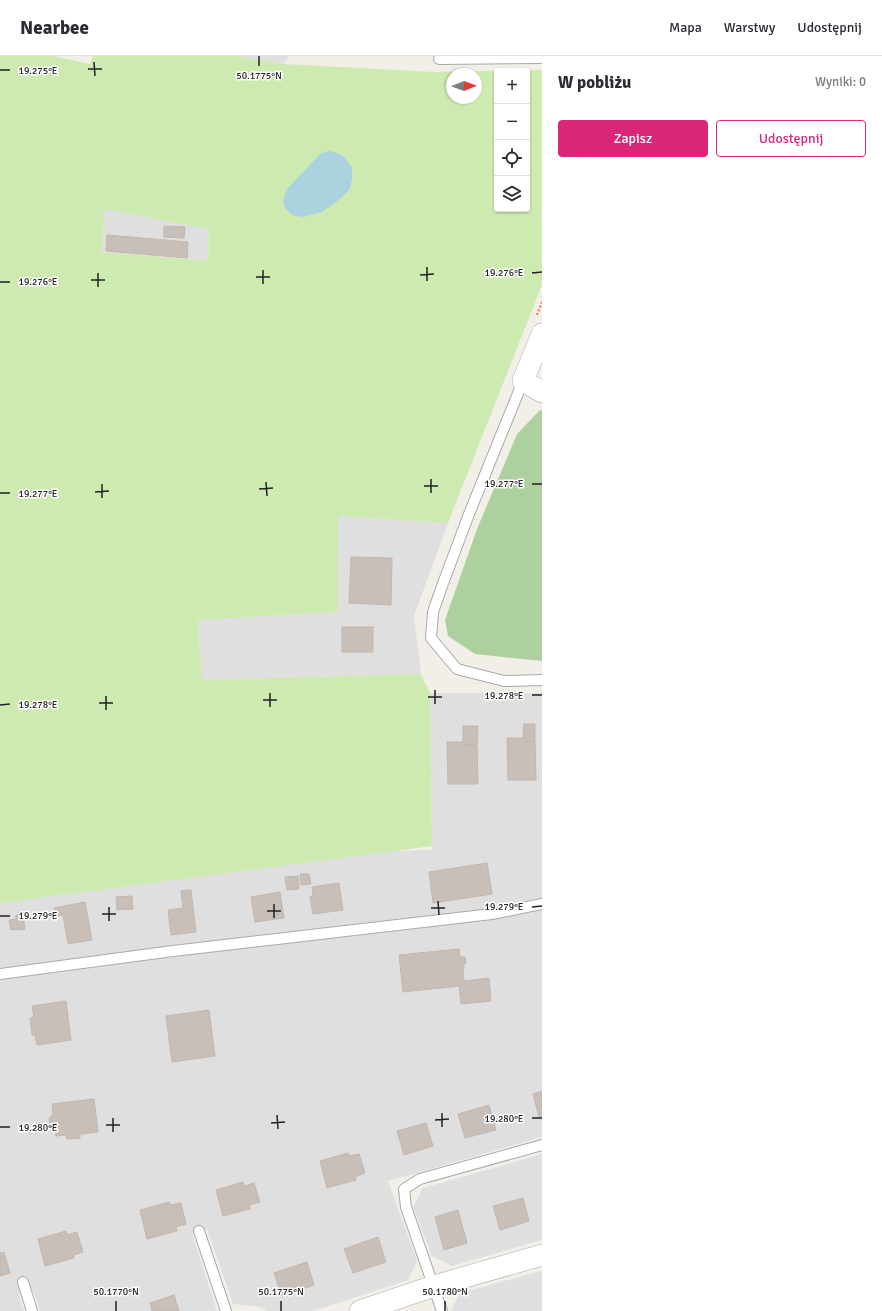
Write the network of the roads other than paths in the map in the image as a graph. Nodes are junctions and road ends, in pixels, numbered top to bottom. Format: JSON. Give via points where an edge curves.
{"nodes":[{"id":1,"x":542,"y":58,"type":"edge"},
{"id":2,"x":439,"y":59,"type":"dead end"},
{"id":3,"x":542,"y":334,"type":"edge"},
{"id":4,"x":523,"y":381,"type":"junction"},
{"id":5,"x":542,"y":392,"type":"edge"},
{"id":6,"x":542,"y":680,"type":"edge"},
{"id":7,"x":542,"y":904,"type":"edge"},
{"id":8,"x":0,"y":974,"type":"edge"},
{"id":9,"x":542,"y":1145,"type":"edge"},
{"id":10,"x":199,"y":1231,"type":"dead end"},
{"id":11,"x":542,"y":1255,"type":"edge"},
{"id":12,"x":23,"y":1282,"type":"dead end"},
{"id":13,"x":434,"y":1286,"type":"junction"},
{"id":14,"x":32,"y":1311,"type":"edge"},
{"id":15,"x":226,"y":1311,"type":"edge"},
{"id":16,"x":360,"y":1311,"type":"edge"},
{"id":17,"x":442,"y":1311,"type":"edge"}],
"edges":[{"from":1,"to":2,"type":"lane"},
{"from":3,"to":4,"type":"street"},
{"from":4,"to":5,"type":"street"},
{"from":4,"to":6,"type":"lane","via":[[442,586],[433,612],[431,638],[457,669],[504,681]]},
{"from":7,"to":8,"type":"lane","via":[[492,914],[188,949]]},
{"from":9,"to":13,"type":"lane","via":[[420,1179],[404,1189],[406,1207]]},
{"from":10,"to":15,"type":"lane"},
{"from":11,"to":13,"type":"street"},
{"from":12,"to":14,"type":"lane"},
{"from":13,"to":16,"type":"street"},
{"from":13,"to":17,"type":"lane"}]}
